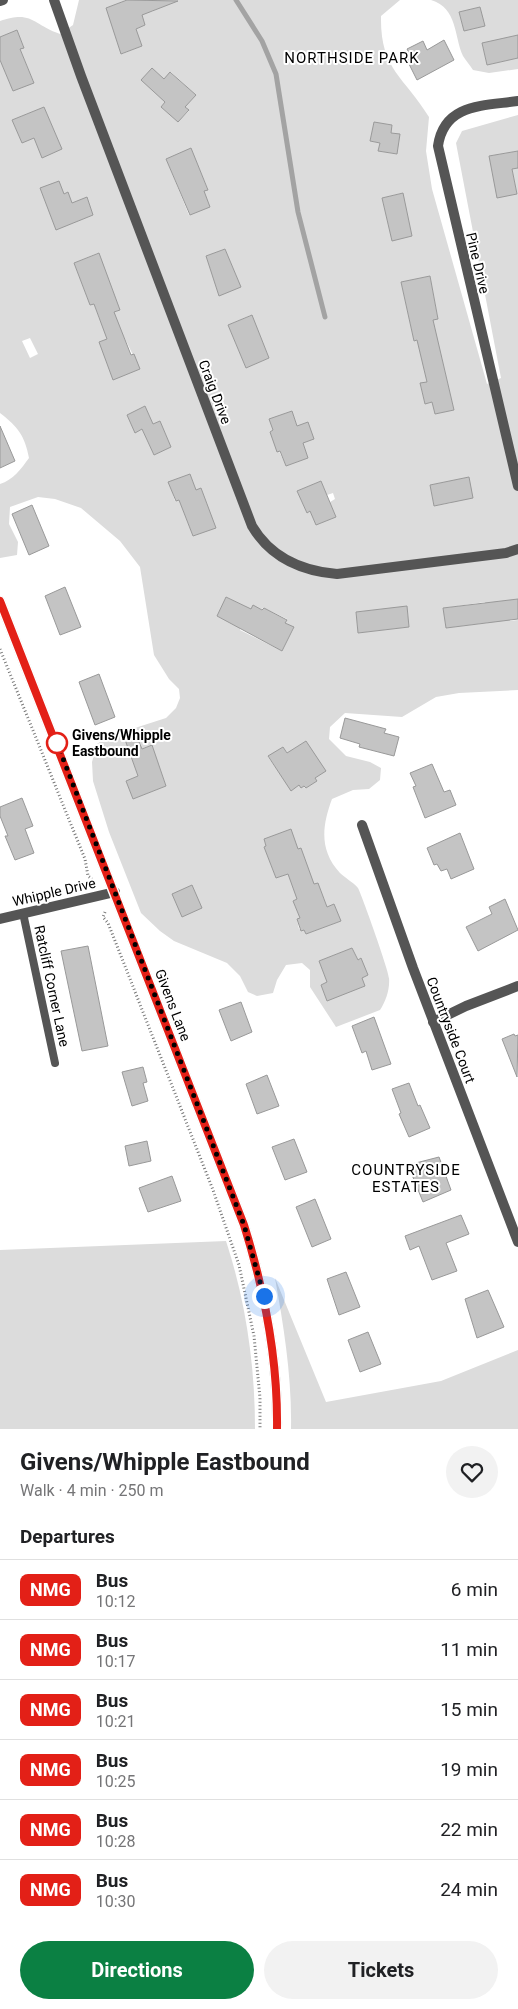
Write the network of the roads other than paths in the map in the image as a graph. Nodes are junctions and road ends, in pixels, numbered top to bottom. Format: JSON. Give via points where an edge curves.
{"nodes":[{"id":1,"x":54,"y":0,"type":"edge"},
{"id":2,"x":518,"y":100,"type":"edge"},
{"id":3,"x":518,"y":486,"type":"edge"},
{"id":4,"x":518,"y":549,"type":"edge"},
{"id":5,"x":0,"y":601,"type":"edge"},
{"id":6,"x":362,"y":825,"type":"dead end"},
{"id":7,"x":115,"y":892,"type":"junction"},
{"id":8,"x":23,"y":914,"type":"junction"},
{"id":9,"x":0,"y":919,"type":"edge"},
{"id":10,"x":518,"y":986,"type":"edge"},
{"id":11,"x":433,"y":1022,"type":"junction"},
{"id":12,"x":55,"y":1063,"type":"dead end"},
{"id":13,"x":518,"y":1242,"type":"edge"},
{"id":14,"x":276,"y":1429,"type":"edge"}],
"edges":[{"from":1,"to":4,"type":"street","name":"Craig Drive","via":[[182,346],[260,540],[296,566],[337,574]]},
{"from":2,"to":3,"type":"street","name":"Pine Drive","via":[[461,111],[450,118],[438,146]]},
{"from":5,"to":7,"type":"street","name":"Givens Lane"},
{"from":6,"to":11,"type":"street","name":"Countryside Court"},
{"from":7,"to":8,"type":"street","name":"Whipple Drive"},
{"from":7,"to":14,"type":"street","name":"Givens Lane","via":[[254,1256],[273,1350]]},
{"from":8,"to":9,"type":"street","name":"Whipple Drive"},
{"from":8,"to":12,"type":"lane","name":"Ratcliff Corner Lane"},
{"from":10,"to":11,"type":"street"},
{"from":11,"to":13,"type":"street","name":"Countryside Court"}]}
